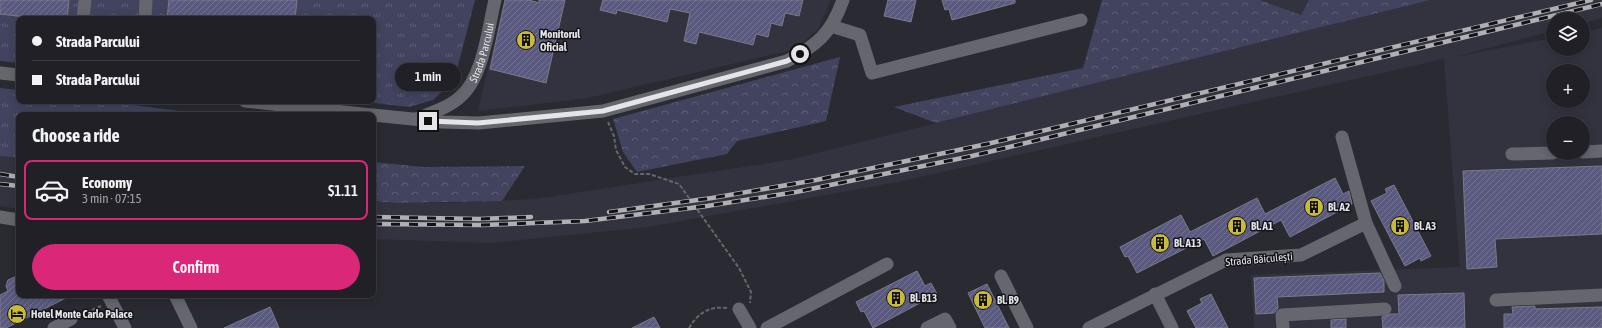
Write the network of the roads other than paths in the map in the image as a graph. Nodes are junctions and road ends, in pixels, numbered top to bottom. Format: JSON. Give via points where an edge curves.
{"nodes":[{"id":1,"x":86,"y":0,"type":"edge"},
{"id":2,"x":146,"y":0,"type":"edge"},
{"id":3,"x":495,"y":0,"type":"edge"},
{"id":4,"x":843,"y":0,"type":"edge"},
{"id":5,"x":83,"y":16,"type":"edge"},
{"id":6,"x":145,"y":16,"type":"edge"},
{"id":7,"x":1081,"y":20,"type":"dead end"},
{"id":8,"x":832,"y":26,"type":"junction"},
{"id":9,"x":0,"y":73,"type":"edge"},
{"id":10,"x":16,"y":75,"type":"edge"},
{"id":11,"x":272,"y":104,"type":"edge"},
{"id":12,"x":345,"y":112,"type":"edge"},
{"id":13,"x":376,"y":115,"type":"edge"},
{"id":14,"x":414,"y":120,"type":"junction"},
{"id":15,"x":1342,"y":137,"type":"dead end"},
{"id":16,"x":1602,"y":151,"type":"edge"},
{"id":17,"x":1590,"y":152,"type":"edge"},
{"id":18,"x":1546,"y":153,"type":"edge"},
{"id":19,"x":1512,"y":154,"type":"dead end"},
{"id":20,"x":0,"y":217,"type":"edge"},
{"id":21,"x":16,"y":220,"type":"edge"},
{"id":22,"x":1366,"y":223,"type":"junction"},
{"id":23,"x":887,"y":264,"type":"dead end"},
{"id":24,"x":1001,"y":276,"type":"dead end"},
{"id":25,"x":1395,"y":286,"type":"dead end"},
{"id":26,"x":1155,"y":294,"type":"junction"},
{"id":27,"x":1602,"y":295,"type":"edge"},
{"id":28,"x":110,"y":298,"type":"edge"},
{"id":29,"x":177,"y":298,"type":"edge"},
{"id":30,"x":1496,"y":300,"type":"dead end"},
{"id":31,"x":739,"y":309,"type":"road end"},
{"id":32,"x":1385,"y":309,"type":"dead end"},
{"id":33,"x":71,"y":319,"type":"road end"},
{"id":34,"x":54,"y":328,"type":"edge"},
{"id":35,"x":125,"y":328,"type":"edge"},
{"id":36,"x":192,"y":328,"type":"edge"},
{"id":37,"x":750,"y":328,"type":"edge"},
{"id":38,"x":767,"y":328,"type":"edge"},
{"id":39,"x":927,"y":328,"type":"edge"},
{"id":40,"x":950,"y":328,"type":"edge"},
{"id":41,"x":1027,"y":328,"type":"edge"},
{"id":42,"x":1089,"y":328,"type":"edge"},
{"id":43,"x":1172,"y":328,"type":"edge"},
{"id":44,"x":1283,"y":328,"type":"edge"}],
"edges":[{"from":1,"to":5,"type":"street"},
{"from":2,"to":6,"type":"street"},
{"from":3,"to":14,"type":"street","name":"Strada Parcului","via":[[478,71],[468,90],[450,104]]},
{"from":4,"to":8,"type":"street"},
{"from":7,"to":8,"type":"street","via":[[872,73],[860,35]]},
{"from":8,"to":14,"type":"street","via":[[813,47],[787,61],[603,111],[478,123]]},
{"from":9,"to":10,"type":"street"},
{"from":11,"to":12,"type":"street"},
{"from":13,"to":14,"type":"street"},
{"from":15,"to":22,"type":"street"},
{"from":16,"to":17,"type":"street"},
{"from":18,"to":19,"type":"street"},
{"from":20,"to":21,"type":"street"},
{"from":22,"to":25,"type":"street"},
{"from":22,"to":26,"type":"street","name":"Strada Băiculești","via":[[1301,255],[1226,260]]},
{"from":23,"to":38,"type":"street"},
{"from":24,"to":41,"type":"street"},
{"from":26,"to":42,"type":"street","name":"Strada Băiculești"},
{"from":26,"to":43,"type":"street"},
{"from":27,"to":30,"type":"street"},
{"from":28,"to":35,"type":"street"},
{"from":29,"to":36,"type":"street"},
{"from":31,"to":37,"type":"street"},
{"from":32,"to":44,"type":"street","via":[[1282,315]]},
{"from":33,"to":34,"type":"street"},
{"from":39,"to":40,"type":"street","via":[[945,319]]}]}
